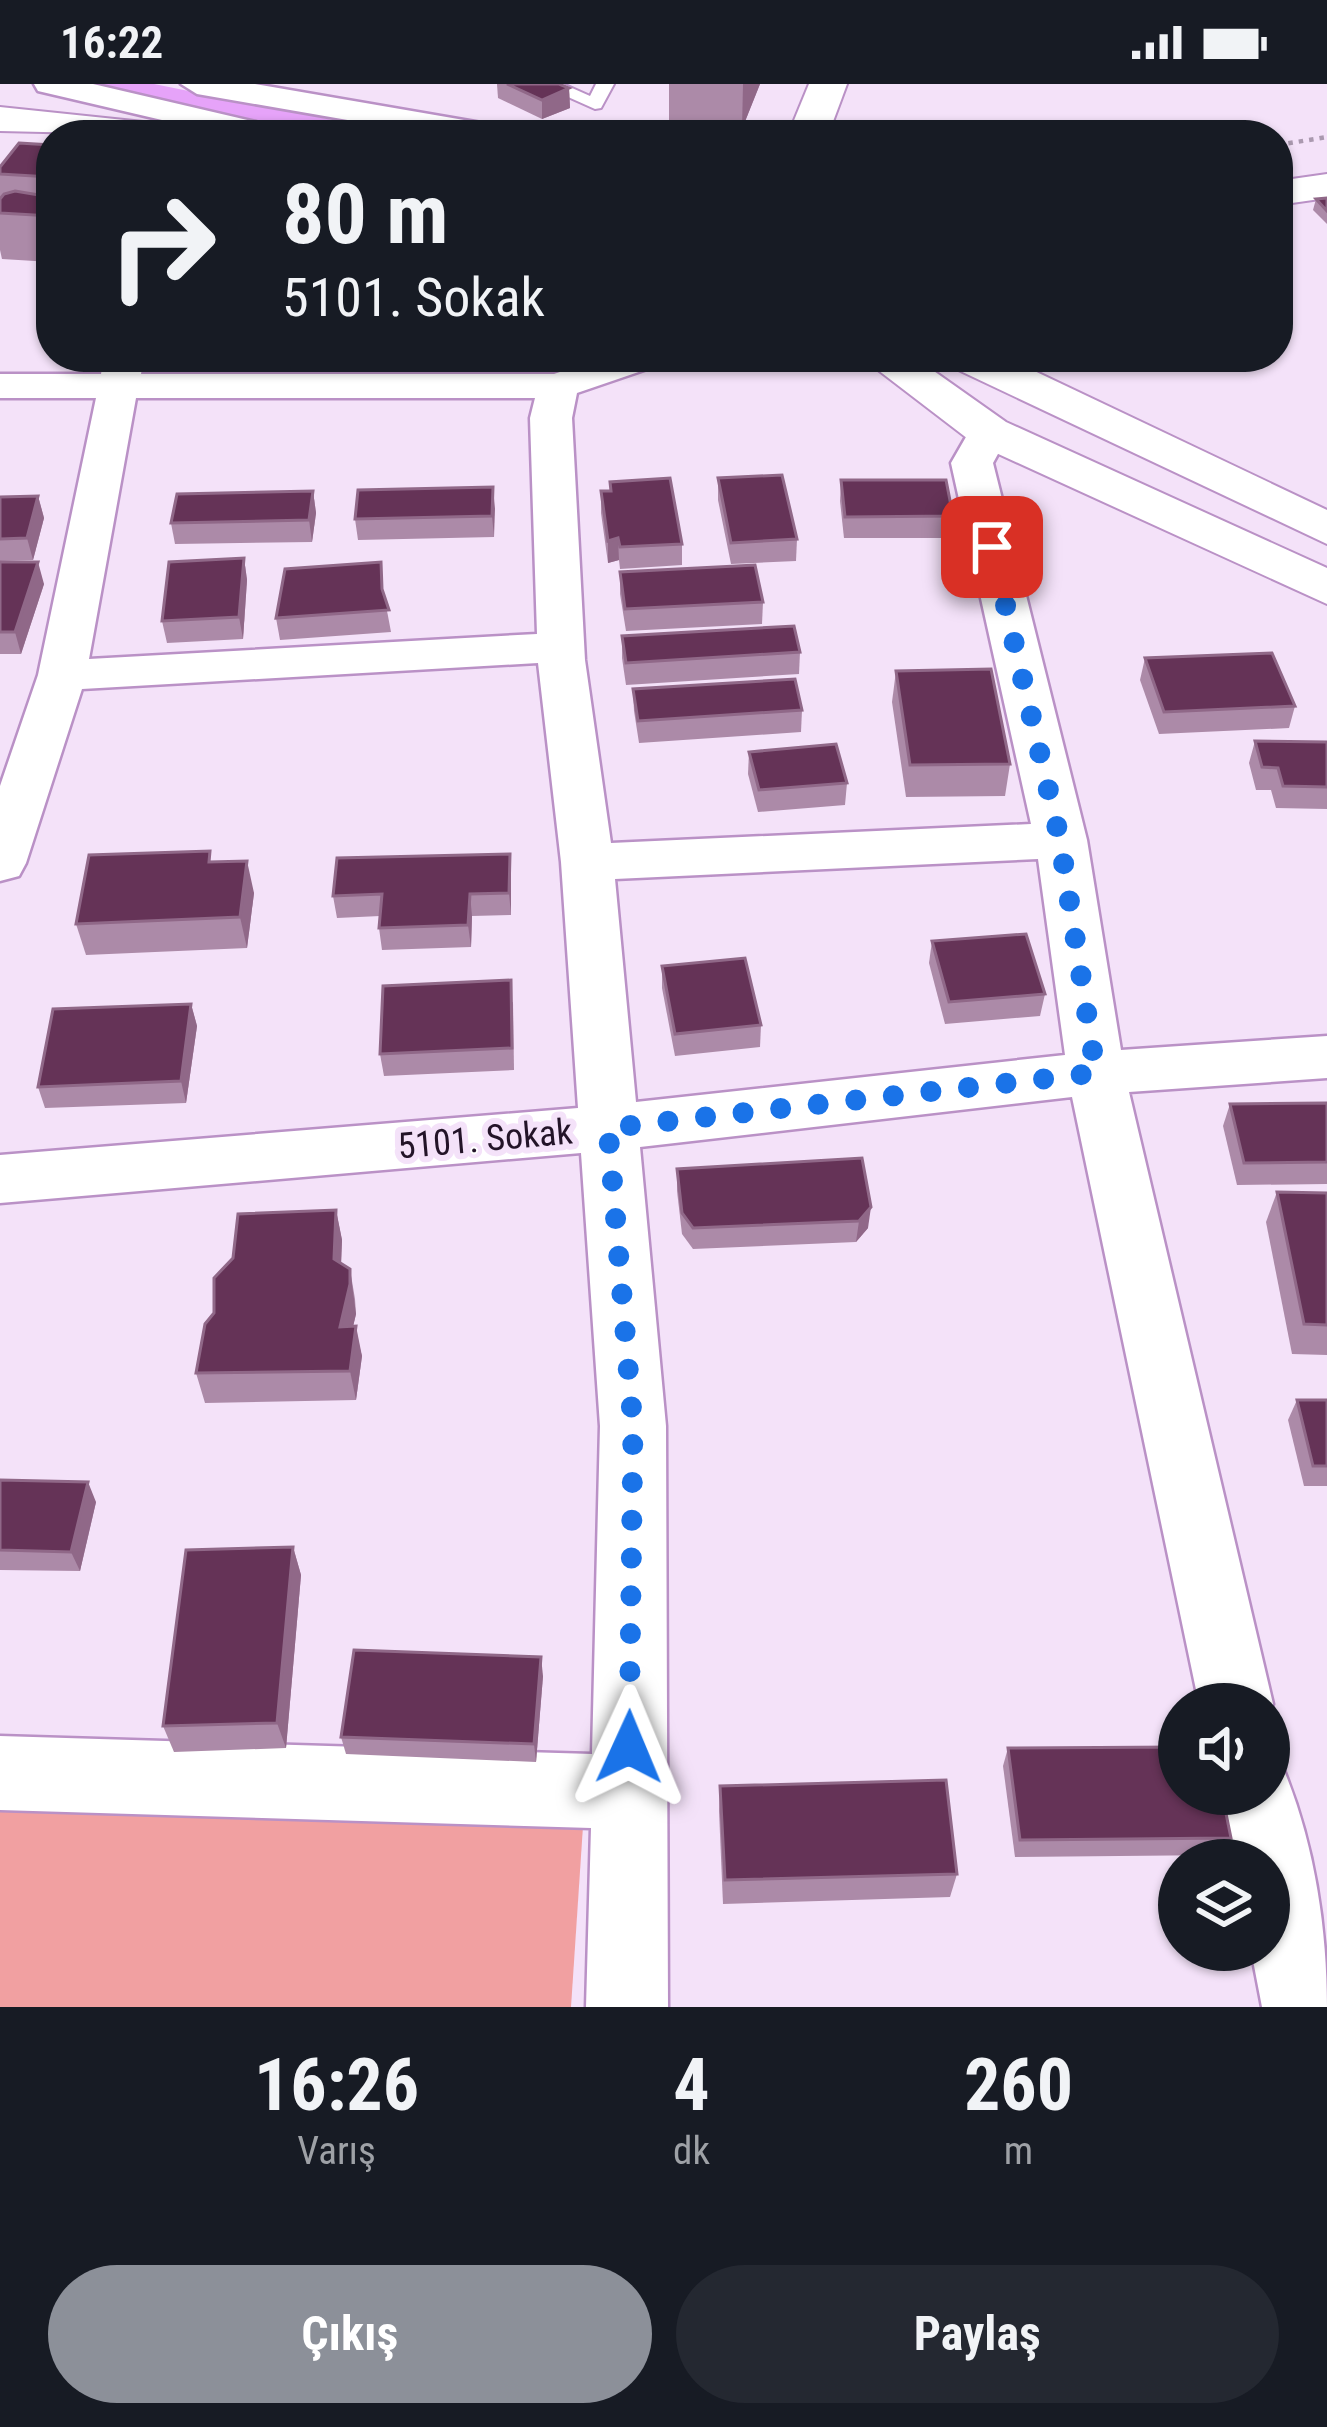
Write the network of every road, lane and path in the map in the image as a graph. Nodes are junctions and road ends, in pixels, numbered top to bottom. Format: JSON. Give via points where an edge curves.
{"nodes":[{"id":1,"x":50,"y":84,"type":"edge"},
{"id":2,"x":197,"y":84,"type":"edge"},
{"id":3,"x":548,"y":84,"type":"edge"},
{"id":4,"x":605,"y":84,"type":"edge"},
{"id":5,"x":827,"y":84,"type":"edge"},
{"id":6,"x":0,"y":119,"type":"edge"},
{"id":7,"x":200,"y":120,"type":"edge"},
{"id":8,"x":406,"y":120,"type":"edge"},
{"id":9,"x":814,"y":120,"type":"edge"},
{"id":10,"x":36,"y":123,"type":"edge"},
{"id":11,"x":1327,"y":137,"type":"edge"},
{"id":12,"x":1293,"y":143,"type":"edge"},
{"id":13,"x":0,"y":151,"type":"edge"},
{"id":14,"x":1327,"y":152,"type":"edge"},
{"id":15,"x":36,"y":155,"type":"edge"},
{"id":16,"x":1293,"y":157,"type":"edge"},
{"id":17,"x":1327,"y":186,"type":"edge"},
{"id":18,"x":1293,"y":191,"type":"edge"},
{"id":19,"x":600,"y":372,"type":"edge"},
{"id":20,"x":905,"y":372,"type":"edge"},
{"id":21,"x":999,"y":372,"type":"edge"},
{"id":22,"x":119,"y":374,"type":"edge"},
{"id":23,"x":0,"y":386,"type":"edge"},
{"id":24,"x":558,"y":386,"type":"junction"},
{"id":25,"x":989,"y":432,"type":"junction"},
{"id":26,"x":1327,"y":529,"type":"edge"},
{"id":27,"x":1327,"y":589,"type":"edge"},
{"id":28,"x":560,"y":647,"type":"junction"},
{"id":29,"x":62,"y":675,"type":"junction"},
{"id":30,"x":1060,"y":840,"type":"junction"},
{"id":31,"x":586,"y":862,"type":"junction"},
{"id":32,"x":0,"y":863,"type":"edge"},
{"id":33,"x":1327,"y":1057,"type":"edge"},
{"id":34,"x":1096,"y":1073,"type":"junction"},
{"id":35,"x":608,"y":1128,"type":"junction"},
{"id":36,"x":0,"y":1179,"type":"edge"},
{"id":37,"x":1231,"y":1683,"type":"edge"},
{"id":38,"x":0,"y":1773,"type":"edge"},
{"id":39,"x":629,"y":1792,"type":"junction"},
{"id":40,"x":1261,"y":1815,"type":"edge"},
{"id":41,"x":627,"y":2007,"type":"edge"},
{"id":42,"x":1303,"y":2007,"type":"edge"}],
"edges":[{"from":1,"to":7,"type":"street"},
{"from":2,"to":8,"type":"street"},
{"from":3,"to":4,"type":"lane","via":[[595,104]]},
{"from":5,"to":9,"type":"main road"},
{"from":6,"to":10,"type":"main road"},
{"from":11,"to":12,"type":"path"},
{"from":13,"to":15,"type":"main road"},
{"from":14,"to":16,"type":"main road"},
{"from":17,"to":18,"type":"main road"},
{"from":19,"to":24,"type":"street"},
{"from":20,"to":25,"type":"main road"},
{"from":21,"to":26,"type":"main road"},
{"from":22,"to":23,"type":"street"},
{"from":22,"to":24,"type":"street"},
{"from":22,"to":29,"type":"street"},
{"from":24,"to":28,"type":"street","via":[[550,418]]},
{"from":25,"to":27,"type":"main road"},
{"from":25,"to":30,"type":"street","via":[[972,463]]},
{"from":28,"to":29,"type":"street"},
{"from":28,"to":31,"type":"street"},
{"from":29,"to":32,"type":"street"},
{"from":30,"to":31,"type":"street"},
{"from":30,"to":34,"type":"street"},
{"from":31,"to":35,"type":"street"},
{"from":33,"to":34,"type":"street","name":"5101. Sokak"},
{"from":34,"to":35,"type":"street","name":"5101. Sokak"},
{"from":34,"to":37,"type":"street"},
{"from":35,"to":36,"type":"street","name":"5101. Sokak"},
{"from":35,"to":39,"type":"street","via":[[633,1426]]},
{"from":38,"to":39,"type":"street"},
{"from":39,"to":41,"type":"street"},
{"from":40,"to":42,"type":"street"}]}
